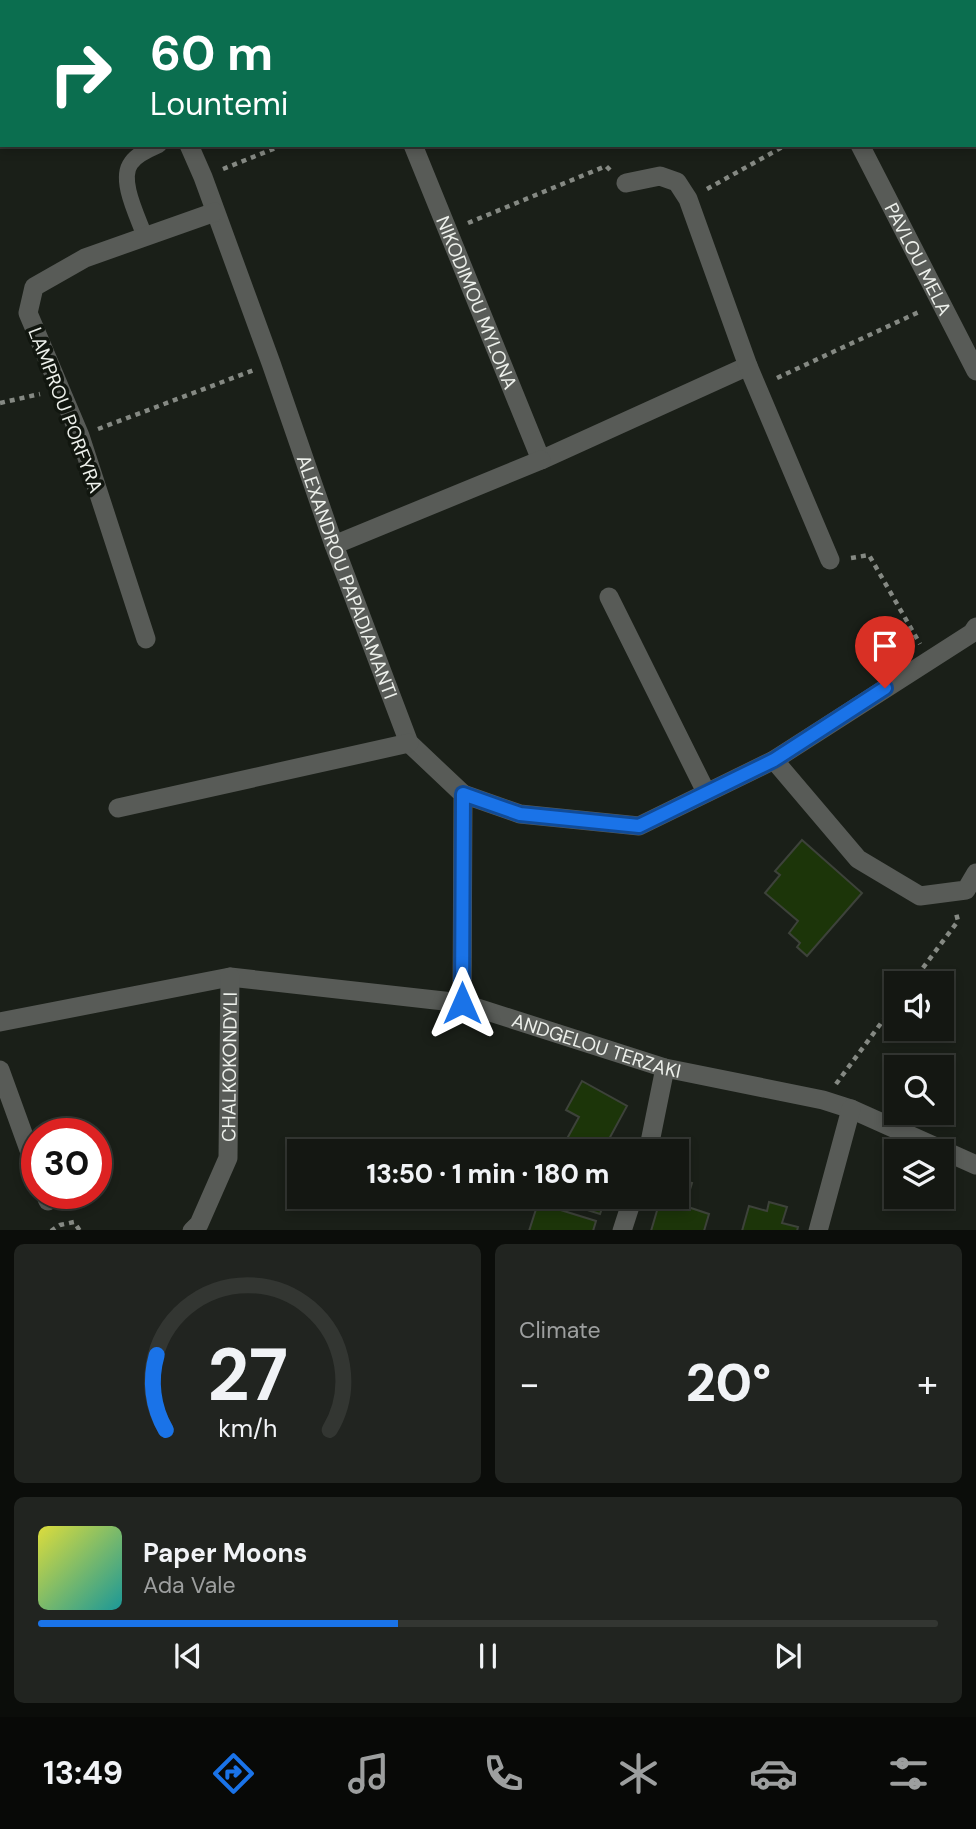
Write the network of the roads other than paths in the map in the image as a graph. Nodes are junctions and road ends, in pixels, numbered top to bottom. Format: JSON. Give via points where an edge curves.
{"nodes":[{"id":1,"x":155,"y":147,"type":"edge"},
{"id":2,"x":190,"y":147,"type":"edge"},
{"id":3,"x":414,"y":147,"type":"edge"},
{"id":4,"x":861,"y":147,"type":"edge"},
{"id":5,"x":626,"y":183,"type":"road end"},
{"id":6,"x":215,"y":212,"type":"junction"},
{"id":7,"x":145,"y":237,"type":"junction"},
{"id":8,"x":748,"y":366,"type":"junction"},
{"id":9,"x":976,"y":371,"type":"edge"},
{"id":10,"x":541,"y":460,"type":"junction"},
{"id":11,"x":334,"y":545,"type":"junction"},
{"id":12,"x":830,"y":561,"type":"road end"},
{"id":13,"x":609,"y":597,"type":"dead end"},
{"id":14,"x":976,"y":627,"type":"edge"},
{"id":15,"x":146,"y":639,"type":"dead end"},
{"id":16,"x":409,"y":743,"type":"junction"},
{"id":17,"x":774,"y":760,"type":"junction"},
{"id":18,"x":706,"y":792,"type":"junction"},
{"id":19,"x":463,"y":794,"type":"junction"},
{"id":20,"x":118,"y":808,"type":"dead end"},
{"id":21,"x":976,"y":873,"type":"edge"},
{"id":22,"x":230,"y":977,"type":"junction"},
{"id":23,"x":462,"y":1003,"type":"junction"},
{"id":24,"x":0,"y":1022,"type":"edge"},
{"id":25,"x":665,"y":1068,"type":"junction"},
{"id":26,"x":0,"y":1070,"type":"edge"},
{"id":27,"x":851,"y":1109,"type":"junction"},
{"id":28,"x":21,"y":1128,"type":"edge"},
{"id":29,"x":651,"y":1139,"type":"edge"},
{"id":30,"x":976,"y":1165,"type":"edge"},
{"id":31,"x":629,"y":1209,"type":"edge"},
{"id":32,"x":192,"y":1230,"type":"edge"},
{"id":33,"x":622,"y":1230,"type":"edge"},
{"id":34,"x":818,"y":1230,"type":"edge"}],
"edges":[{"from":1,"to":7,"type":"lane","via":[[130,163],[125,181]]},
{"from":2,"to":6,"type":"street","name":"ALEXANDROU PAPADIAMANTI"},
{"from":3,"to":10,"type":"street","name":"NIKODIMOU MYLONA"},
{"from":4,"to":9,"type":"street","name":"PAVLOU MELA"},
{"from":5,"to":8,"type":"street","via":[[660,176],[677,182],[688,199]]},
{"from":6,"to":7,"type":"street","name":"LAMPROU PORFYRA"},
{"from":6,"to":11,"type":"street","name":"ALEXANDROU PAPADIAMANTI"},
{"from":7,"to":15,"type":"street","name":"LAMPROU PORFYRA","via":[[85,258],[34,287],[28,313],[80,436]]},
{"from":8,"to":10,"type":"street"},
{"from":8,"to":12,"type":"street"},
{"from":10,"to":11,"type":"street"},
{"from":11,"to":16,"type":"street","name":"ALEXANDROU PAPADIAMANTI"},
{"from":13,"to":18,"type":"street"},
{"from":14,"to":17,"type":"street"},
{"from":16,"to":19,"type":"street","name":"ALEXANDROU PAPADIAMANTI"},
{"from":16,"to":20,"type":"street"},
{"from":17,"to":18,"type":"street"},
{"from":17,"to":21,"type":"street","via":[[858,859],[920,896],[966,890]]},
{"from":18,"to":19,"type":"street","via":[[639,826],[520,814]]},
{"from":19,"to":23,"type":"street"},
{"from":22,"to":23,"type":"street","name":"ANDGELOU TERZAKI"},
{"from":22,"to":24,"type":"street","name":"ANDGELOU TERZAKI"},
{"from":22,"to":32,"type":"street","name":"CHALKOKONDYLI","via":[[228,1158],[199,1224]]},
{"from":23,"to":25,"type":"street","name":"ANDGELOU TERZAKI"},
{"from":25,"to":27,"type":"street","name":"ANDGELOU TERZAKI"},
{"from":25,"to":29,"type":"street"},
{"from":26,"to":28,"type":"street"},
{"from":27,"to":30,"type":"street","name":"ANDGELOU TERZAKI"},
{"from":27,"to":34,"type":"street"},
{"from":31,"to":33,"type":"street"}]}
